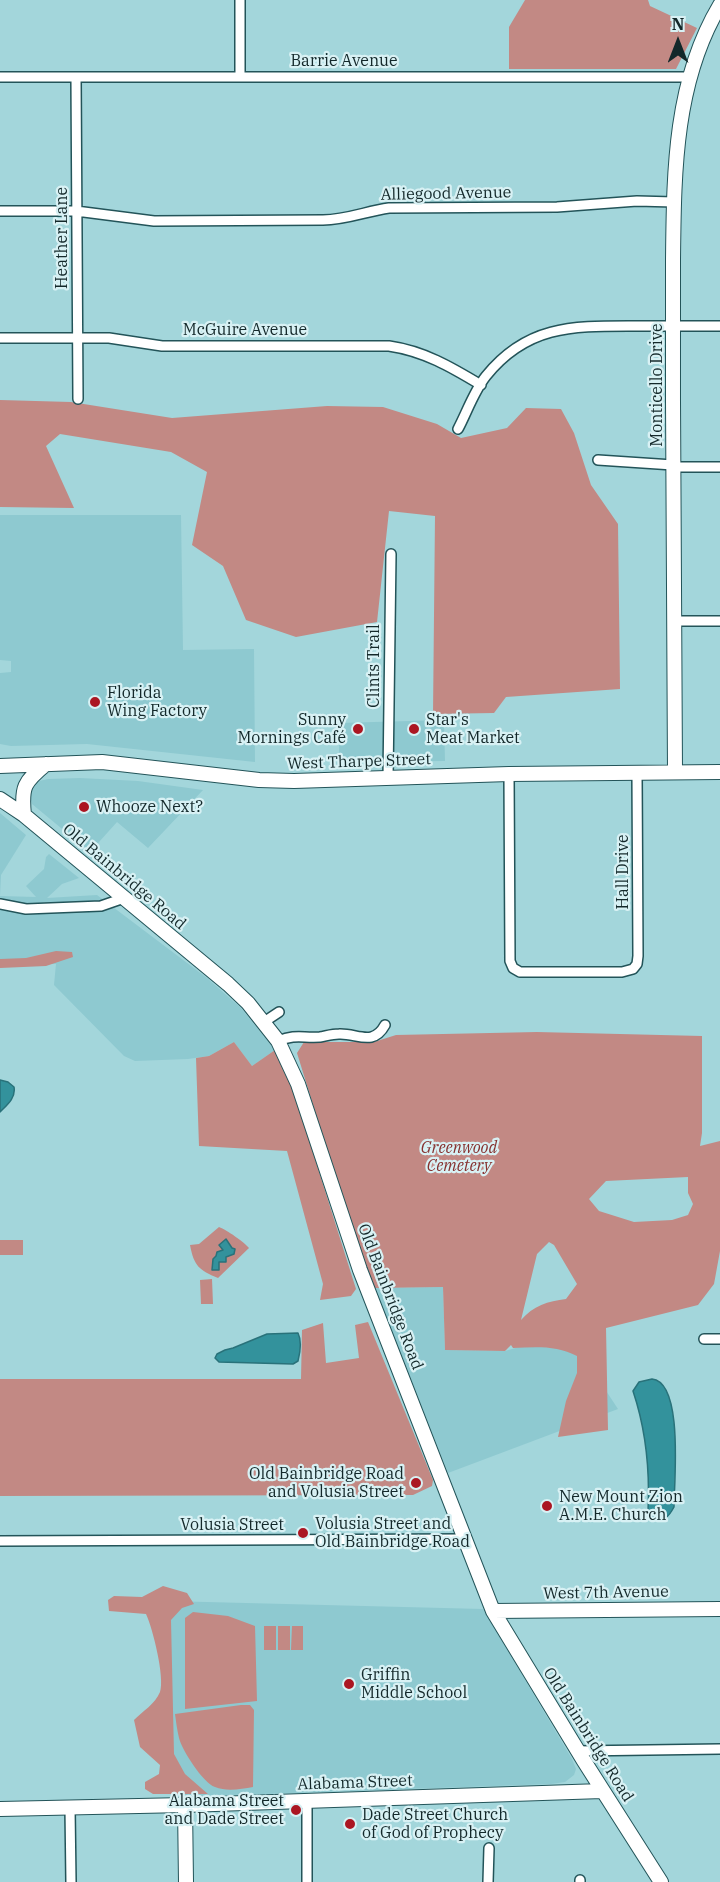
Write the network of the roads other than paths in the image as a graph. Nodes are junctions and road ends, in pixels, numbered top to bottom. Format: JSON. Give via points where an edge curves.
{"nodes":[{"id":1,"x":240,"y":0,"type":"edge"},
{"id":2,"x":720,"y":5,"type":"edge"},
{"id":3,"x":240,"y":76,"type":"junction"},
{"id":4,"x":689,"y":76,"type":"junction"},
{"id":5,"x":0,"y":77,"type":"edge"},
{"id":6,"x":76,"y":77,"type":"junction"},
{"id":7,"x":674,"y":202,"type":"junction"},
{"id":8,"x":0,"y":211,"type":"edge"},
{"id":9,"x":76,"y":211,"type":"junction"},
{"id":10,"x":673,"y":326,"type":"junction"},
{"id":11,"x":720,"y":326,"type":"edge"},
{"id":12,"x":0,"y":338,"type":"edge"},
{"id":13,"x":78,"y":338,"type":"junction"},
{"id":14,"x":481,"y":385,"type":"junction"},
{"id":15,"x":78,"y":399,"type":"dead end"},
{"id":16,"x":458,"y":429,"type":"dead end"},
{"id":17,"x":598,"y":460,"type":"dead end"},
{"id":18,"x":673,"y":466,"type":"junction"},
{"id":19,"x":720,"y":467,"type":"edge"},
{"id":20,"x":391,"y":554,"type":"dead end"},
{"id":21,"x":674,"y":621,"type":"junction"},
{"id":22,"x":720,"y":621,"type":"edge"},
{"id":23,"x":45,"y":764,"type":"junction"},
{"id":24,"x":0,"y":766,"type":"edge"},
{"id":25,"x":675,"y":772,"type":"junction"},
{"id":26,"x":720,"y":772,"type":"edge"},
{"id":27,"x":637,"y":773,"type":"junction"},
{"id":28,"x":509,"y":774,"type":"junction"},
{"id":29,"x":388,"y":778,"type":"junction"},
{"id":30,"x":0,"y":799,"type":"edge"},
{"id":31,"x":24,"y":815,"type":"junction"},
{"id":32,"x":124,"y":898,"type":"junction"},
{"id":33,"x":0,"y":904,"type":"edge"},
{"id":34,"x":279,"y":1012,"type":"dead end"},
{"id":35,"x":264,"y":1022,"type":"junction"},
{"id":36,"x":385,"y":1025,"type":"dead end"},
{"id":37,"x":278,"y":1041,"type":"junction"},
{"id":38,"x":704,"y":1339,"type":"dead end"},
{"id":39,"x":720,"y":1339,"type":"edge"},
{"id":40,"x":465,"y":1539,"type":"junction"},
{"id":41,"x":0,"y":1541,"type":"edge"},
{"id":42,"x":720,"y":1609,"type":"edge"},
{"id":43,"x":493,"y":1611,"type":"junction"},
{"id":44,"x":720,"y":1749,"type":"edge"},
{"id":45,"x":580,"y":1756,"type":"junction"},
{"id":46,"x":569,"y":1791,"type":"junction"},
{"id":47,"x":602,"y":1791,"type":"junction"},
{"id":48,"x":307,"y":1802,"type":"junction"},
{"id":49,"x":185,"y":1805,"type":"junction"},
{"id":50,"x":70,"y":1808,"type":"junction"},
{"id":51,"x":0,"y":1809,"type":"edge"},
{"id":52,"x":489,"y":1848,"type":"dead end"},
{"id":53,"x":71,"y":1882,"type":"edge"},
{"id":54,"x":186,"y":1882,"type":"edge"},
{"id":55,"x":307,"y":1882,"type":"edge"},
{"id":56,"x":488,"y":1882,"type":"edge"},
{"id":57,"x":662,"y":1882,"type":"edge"}],
"edges":[{"from":1,"to":3,"type":"street"},
{"from":2,"to":4,"type":"main road","name":"Monticello Drive","via":[[701,41]]},
{"from":3,"to":4,"type":"street","name":"Barrie Avenue"},
{"from":3,"to":6,"type":"street","name":"Barrie Avenue"},
{"from":4,"to":7,"type":"main road","name":"Monticello Drive"},
{"from":5,"to":6,"type":"street","name":"Barrie Avenue"},
{"from":6,"to":9,"type":"street","name":"Heather Lane"},
{"from":7,"to":9,"type":"street","name":"Alliegood Avenue","via":[[389,208],[337,220],[154,221]]},
{"from":7,"to":10,"type":"main road","name":"Monticello Drive"},
{"from":8,"to":9,"type":"street","name":"Alliegood Avenue"},
{"from":9,"to":13,"type":"street","name":"Heather Lane"},
{"from":10,"to":11,"type":"street"},
{"from":10,"to":14,"type":"street","via":[[578,326],[553,331],[508,355]]},
{"from":10,"to":18,"type":"main road","name":"Monticello Drive"},
{"from":12,"to":13,"type":"street","name":"McGuire Avenue"},
{"from":13,"to":14,"type":"street","name":"McGuire Avenue","via":[[162,346],[389,346],[434,358]]},
{"from":13,"to":15,"type":"street","name":"Heather Lane"},
{"from":14,"to":16,"type":"street"},
{"from":17,"to":18,"type":"street"},
{"from":18,"to":19,"type":"street"},
{"from":18,"to":21,"type":"main road","name":"Monticello Drive"},
{"from":20,"to":29,"type":"street","name":"Clints Trail"},
{"from":21,"to":22,"type":"street"},
{"from":21,"to":25,"type":"main road","name":"Monticello Drive"},
{"from":23,"to":24,"type":"main road","name":"West Tharpe Street"},
{"from":23,"to":29,"type":"main road","name":"West Tharpe Street","via":[[102,762],[259,780]]},
{"from":23,"to":31,"type":"main road","via":[[29,777],[24,790]]},
{"from":25,"to":26,"type":"main road","name":"West Tharpe Street"},
{"from":25,"to":27,"type":"main road","name":"West Tharpe Street"},
{"from":27,"to":28,"type":"main road","name":"West Tharpe Street"},
{"from":27,"to":28,"type":"street","name":"Hall Drive","via":[[638,956],[633,969],[622,972],[520,972],[513,968]]},
{"from":28,"to":29,"type":"main road","name":"West Tharpe Street"},
{"from":30,"to":31,"type":"main road","name":"Old Bainbridge Road"},
{"from":31,"to":32,"type":"main road","name":"Old Bainbridge Road"},
{"from":32,"to":33,"type":"street","via":[[101,906],[26,909]]},
{"from":32,"to":35,"type":"main road","name":"Old Bainbridge Road","via":[[228,984]]},
{"from":34,"to":35,"type":"street"},
{"from":35,"to":37,"type":"main road","name":"Old Bainbridge Road"},
{"from":36,"to":37,"type":"street","via":[[377,1035],[364,1038],[297,1035]]},
{"from":37,"to":40,"type":"main road","name":"Old Bainbridge Road","via":[[298,1084],[360,1270]]},
{"from":38,"to":39,"type":"street"},
{"from":40,"to":41,"type":"street","name":"Volusia Street"},
{"from":40,"to":43,"type":"main road","name":"Old Bainbridge Road"},
{"from":42,"to":43,"type":"main road","name":"West 7th Avenue"},
{"from":43,"to":45,"type":"main road","name":"Old Bainbridge Road"},
{"from":44,"to":45,"type":"street"},
{"from":45,"to":46,"type":"main road","via":[[582,1774]]},
{"from":45,"to":47,"type":"main road","name":"Old Bainbridge Road"},
{"from":46,"to":47,"type":"main road","name":"Alabama Street"},
{"from":46,"to":48,"type":"main road","name":"Alabama Street"},
{"from":47,"to":57,"type":"main road","name":"Old Bainbridge Road"},
{"from":48,"to":49,"type":"main road","name":"Alabama Street"},
{"from":48,"to":55,"type":"street"},
{"from":49,"to":50,"type":"main road","name":"Alabama Street"},
{"from":49,"to":54,"type":"main road"},
{"from":50,"to":51,"type":"main road","name":"Alabama Street"},
{"from":50,"to":53,"type":"street"},
{"from":52,"to":56,"type":"street"}]}
